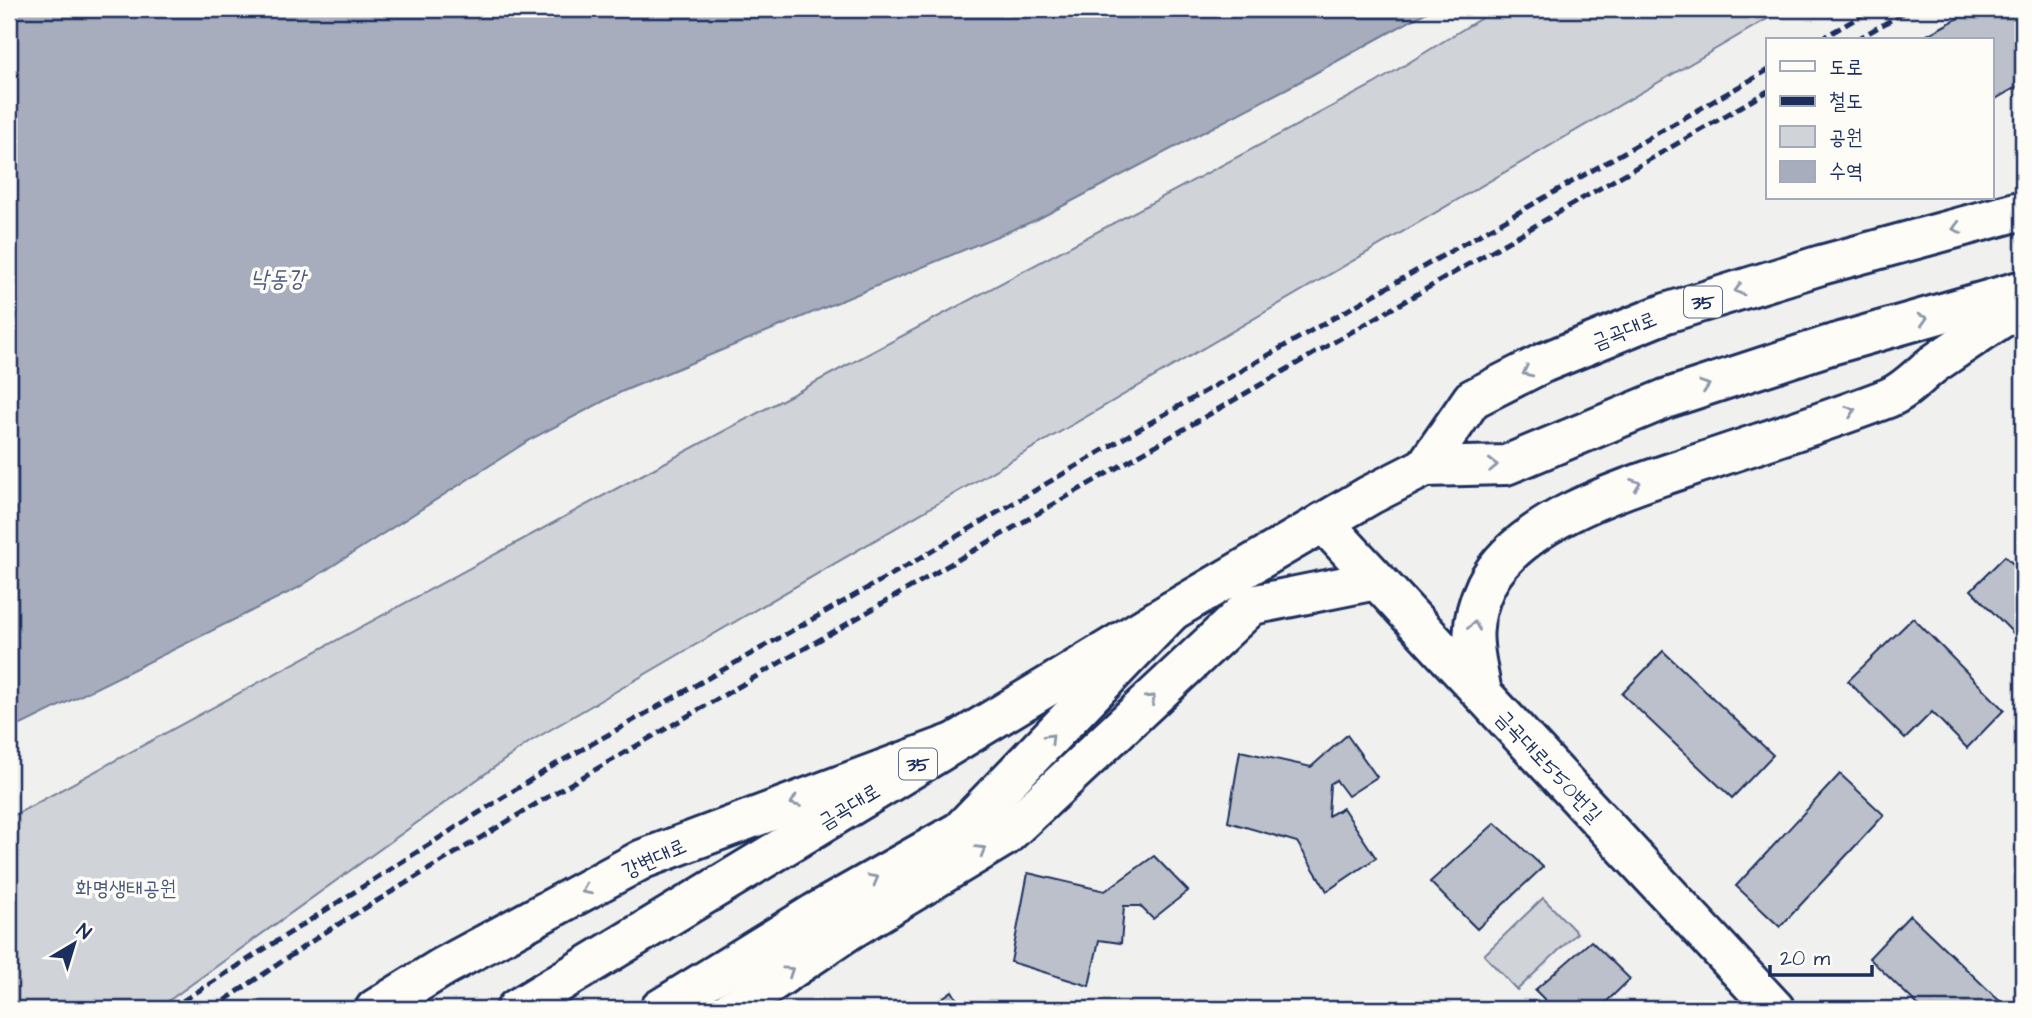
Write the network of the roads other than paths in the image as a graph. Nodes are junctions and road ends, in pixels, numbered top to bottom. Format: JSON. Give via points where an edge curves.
{"nodes":[{"id":1,"x":2023,"y":210,"type":"edge"},
{"id":2,"x":2023,"y":290,"type":"edge"},
{"id":3,"x":2023,"y":303,"type":"edge"},
{"id":4,"x":1425,"y":467,"type":"junction"},
{"id":5,"x":1308,"y":531,"type":"junction"},
{"id":6,"x":1376,"y":580,"type":"junction"},
{"id":7,"x":1252,"y":604,"type":"junction"},
{"id":8,"x":1172,"y":611,"type":"junction"},
{"id":9,"x":1482,"y":693,"type":"junction"},
{"id":10,"x":951,"y":744,"type":"junction"},
{"id":11,"x":375,"y":1009,"type":"edge"},
{"id":12,"x":516,"y":1009,"type":"edge"},
{"id":13,"x":660,"y":1009,"type":"edge"},
{"id":14,"x":732,"y":1009,"type":"edge"},
{"id":15,"x":1775,"y":1009,"type":"edge"}],
"edges":[{"from":1,"to":4,"type":"main road","name":"금곡대로","number":"35","one_way":true,"via":[[1666,313],[1543,363],[1472,399]]},
{"from":4,"to":2,"type":"main road","name":"금곡대로","number":"35","one_way":true,"via":[[1506,465],[1665,399]]},
{"from":9,"to":3,"type":"main road","one_way":true,"via":[[1471,633],[1477,610],[1503,560],[1531,536],[1630,485],[1892,396]]},
{"from":4,"to":5,"type":"main road","name":"금곡대로","number":"35"},
{"from":5,"to":6,"type":"main road","name":"금곡대로550번길"},
{"from":5,"to":7,"type":"main road","name":"금곡대로"},
{"from":5,"to":8,"type":"main road","name":"금곡대로","number":"35"},
{"from":6,"to":7,"type":"main road"},
{"from":6,"to":9,"type":"main road","name":"금곡대로550번길"},
{"from":14,"to":7,"type":"main road","name":"금곡대로","one_way":true,"via":[[1003,837]]},
{"from":8,"to":10,"type":"main road","name":"금곡대로","number":"35"},
{"from":13,"to":8,"type":"main road","one_way":true,"via":[[960,831]]},
{"from":9,"to":15,"type":"main road","name":"금곡대로550번길"},
{"from":10,"to":11,"type":"main road","name":"강변대로","one_way":true,"via":[[643,859]]},
{"from":10,"to":12,"type":"main road","name":"금곡대로","number":"35"}]}
